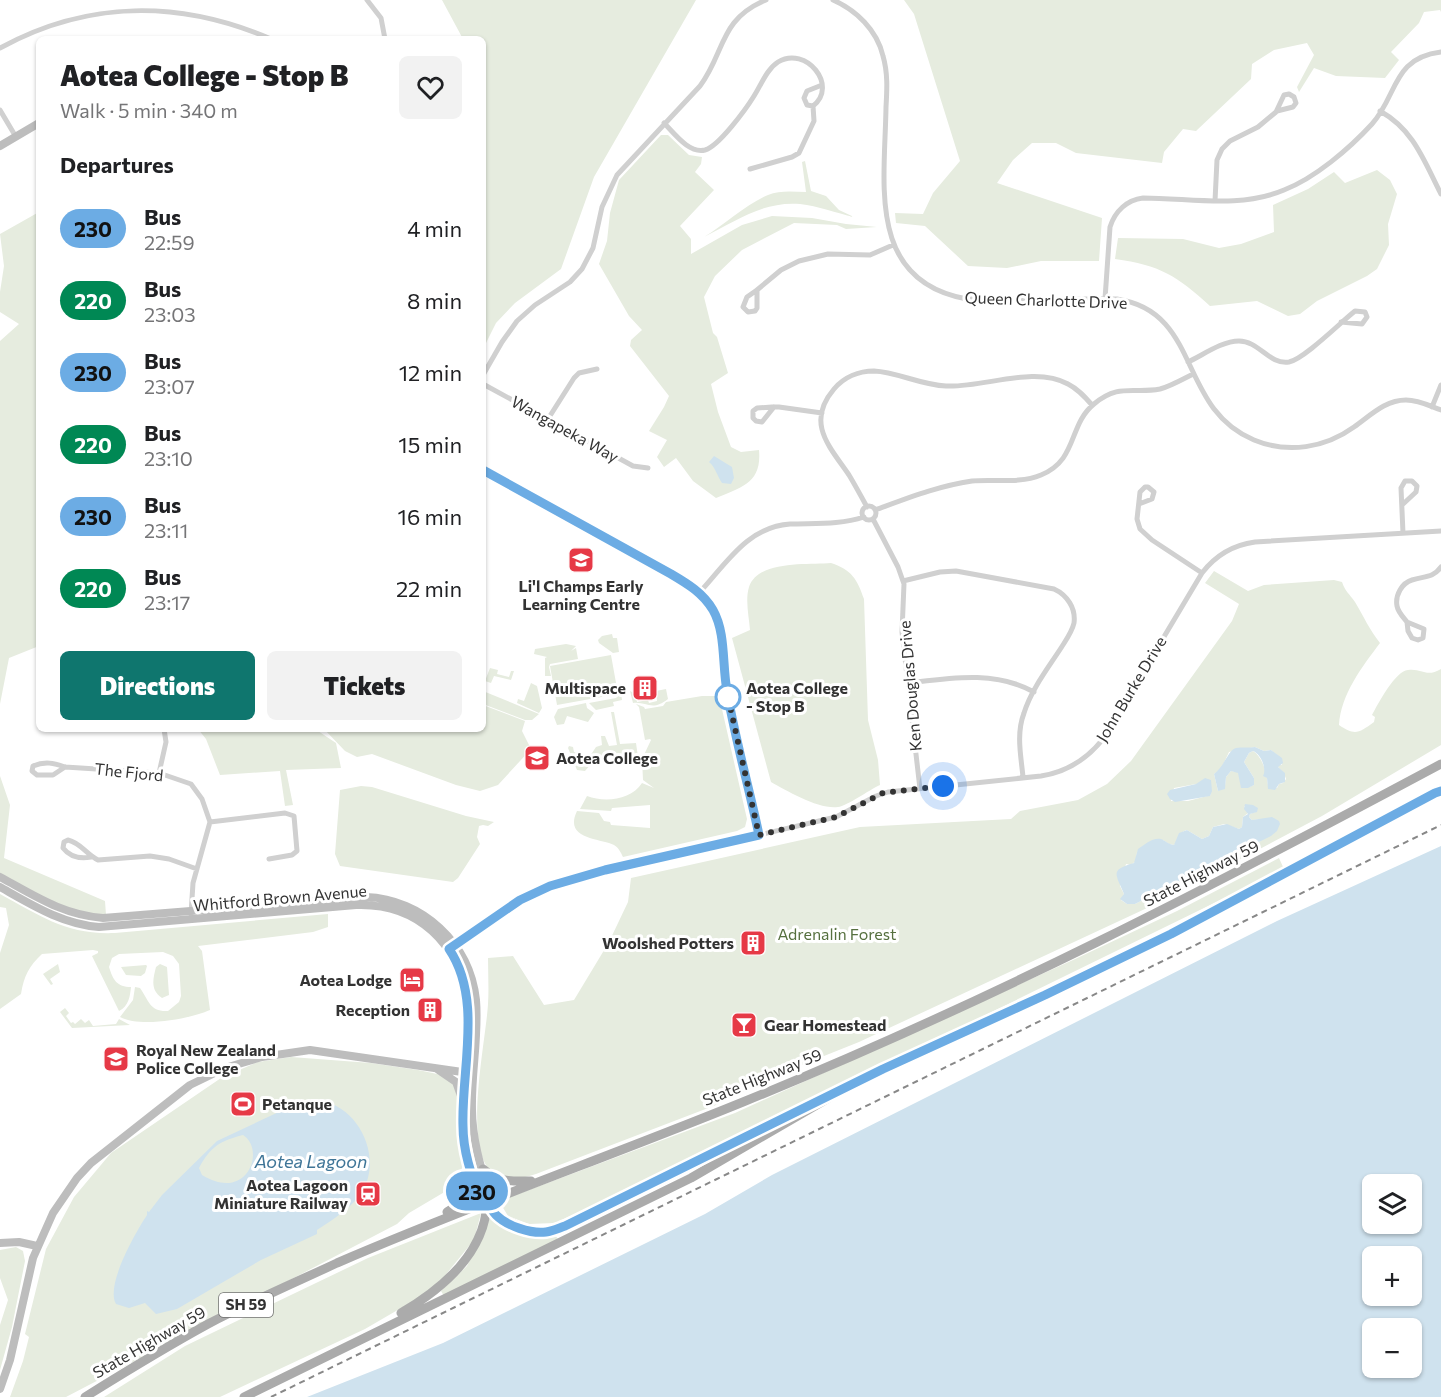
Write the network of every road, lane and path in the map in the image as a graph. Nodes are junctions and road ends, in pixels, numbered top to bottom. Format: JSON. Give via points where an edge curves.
{"nodes":[{"id":1,"x":367,"y":0,"type":"edge"},
{"id":2,"x":766,"y":0,"type":"edge"},
{"id":3,"x":832,"y":0,"type":"edge"},
{"id":4,"x":759,"y":1,"type":"edge"},
{"id":5,"x":106,"y":6,"type":"dead end"},
{"id":6,"x":195,"y":9,"type":"dead end"},
{"id":7,"x":265,"y":36,"type":"edge"},
{"id":8,"x":384,"y":36,"type":"edge"},
{"id":9,"x":0,"y":48,"type":"edge"},
{"id":10,"x":1441,"y":52,"type":"edge"},
{"id":11,"x":822,"y":85,"type":"junction"},
{"id":12,"x":813,"y":106,"type":"junction"},
{"id":13,"x":0,"y":110,"type":"edge"},
{"id":14,"x":1278,"y":111,"type":"dead end"},
{"id":15,"x":1380,"y":111,"type":"junction"},
{"id":16,"x":664,"y":123,"type":"junction"},
{"id":17,"x":36,"y":125,"type":"edge"},
{"id":18,"x":16,"y":137,"type":"junction"},
{"id":19,"x":0,"y":146,"type":"edge"},
{"id":20,"x":750,"y":169,"type":"dead end"},
{"id":21,"x":1441,"y":194,"type":"edge"},
{"id":22,"x":1215,"y":201,"type":"junction"},
{"id":23,"x":893,"y":245,"type":"junction"},
{"id":24,"x":757,"y":290,"type":"dead end"},
{"id":25,"x":1104,"y":299,"type":"junction"},
{"id":26,"x":1341,"y":322,"type":"dead end"},
{"id":27,"x":1188,"y":362,"type":"junction"},
{"id":28,"x":597,"y":369,"type":"dead end"},
{"id":29,"x":486,"y":370,"type":"edge"},
{"id":30,"x":1193,"y":374,"type":"junction"},
{"id":31,"x":486,"y":386,"type":"edge"},
{"id":32,"x":1441,"y":386,"type":"edge"},
{"id":33,"x":1092,"y":405,"type":"junction"},
{"id":34,"x":774,"y":407,"type":"dead end"},
{"id":35,"x":1432,"y":407,"type":"junction"},
{"id":36,"x":1441,"y":410,"type":"edge"},
{"id":37,"x":822,"y":414,"type":"junction"},
{"id":38,"x":548,"y":419,"type":"junction"},
{"id":39,"x":648,"y":468,"type":"dead end"},
{"id":40,"x":486,"y":472,"type":"edge"},
{"id":41,"x":1138,"y":504,"type":"dead end"},
{"id":42,"x":1402,"y":505,"type":"dead end"},
{"id":43,"x":867,"y":507,"type":"junction"},
{"id":44,"x":875,"y":510,"type":"junction"},
{"id":45,"x":864,"y":517,"type":"junction"},
{"id":46,"x":873,"y":519,"type":"junction"},
{"id":47,"x":1441,"y":531,"type":"edge"},
{"id":48,"x":1403,"y":533,"type":"junction"},
{"id":49,"x":1441,"y":567,"type":"edge"},
{"id":50,"x":1202,"y":573,"type":"junction"},
{"id":51,"x":903,"y":581,"type":"junction"},
{"id":52,"x":699,"y":593,"type":"junction"},
{"id":53,"x":1407,"y":622,"type":"dead end"},
{"id":54,"x":908,"y":683,"type":"junction"},
{"id":55,"x":1034,"y":692,"type":"junction"},
{"id":56,"x":164,"y":732,"type":"edge"},
{"id":57,"x":1441,"y":764,"type":"edge"},
{"id":58,"x":65,"y":767,"type":"junction"},
{"id":59,"x":159,"y":773,"type":"junction"},
{"id":60,"x":1023,"y":777,"type":"junction"},
{"id":61,"x":920,"y":789,"type":"junction"},
{"id":62,"x":1439,"y":791,"type":"edge"},
{"id":63,"x":210,"y":822,"type":"junction"},
{"id":64,"x":759,"y":835,"type":"junction"},
{"id":65,"x":91,"y":857,"type":"junction"},
{"id":66,"x":269,"y":859,"type":"dead end"},
{"id":67,"x":197,"y":869,"type":"junction"},
{"id":68,"x":0,"y":877,"type":"edge"},
{"id":69,"x":0,"y":887,"type":"edge"},
{"id":70,"x":191,"y":916,"type":"junction"},
{"id":71,"x":452,"y":947,"type":"junction"},
{"id":72,"x":430,"y":1066,"type":"junction"},
{"id":73,"x":469,"y":1073,"type":"junction"},
{"id":74,"x":865,"y":1078,"type":"junction"},
{"id":75,"x":463,"y":1126,"type":"junction"},
{"id":76,"x":468,"y":1164,"type":"junction"},
{"id":77,"x":483,"y":1169,"type":"junction"},
{"id":78,"x":538,"y":1181,"type":"junction"},
{"id":79,"x":488,"y":1202,"type":"junction"},
{"id":80,"x":416,"y":1229,"type":"junction"},
{"id":81,"x":0,"y":1243,"type":"edge"},
{"id":82,"x":37,"y":1246,"type":"junction"},
{"id":83,"x":376,"y":1332,"type":"junction"},
{"id":84,"x":0,"y":1389,"type":"edge"},
{"id":85,"x":85,"y":1397,"type":"edge"},
{"id":86,"x":244,"y":1397,"type":"edge"}],
"edges":[{"from":1,"to":8,"type":"street","via":[[381,18]]},
{"from":2,"to":4,"type":"street"},
{"from":3,"to":23,"type":"street","name":"Queen Charlotte Drive","via":[[865,23],[883,56],[887,82],[885,211]]},
{"from":4,"to":16,"type":"street","via":[[732,26],[704,81]]},
{"from":5,"to":9,"type":"street","via":[[43,24]]},
{"from":6,"to":7,"type":"street"},
{"from":10,"to":15,"type":"street","via":[[1407,66]]},
{"from":11,"to":12,"type":"street"},
{"from":11,"to":12,"type":"street","via":[[806,94],[805,102]]},
{"from":11,"to":16,"type":"street","via":[[818,72],[806,61],[790,58],[778,62],[743,112],[707,149],[692,149]]},
{"from":12,"to":20,"type":"street","via":[[814,121],[799,153]]},
{"from":13,"to":18,"type":"street"},
{"from":14,"to":22,"type":"street","via":[[1222,149],[1216,167]]},
{"from":15,"to":21,"type":"street","via":[[1407,131]]},
{"from":15,"to":22,"type":"street","via":[[1323,168],[1296,185],[1255,199]]},
{"from":16,"to":29,"type":"street","via":[[612,182],[593,248],[582,270],[517,321]]},
{"from":17,"to":18,"type":"street"},
{"from":18,"to":19,"type":"street"},
{"from":22,"to":25,"type":"street","via":[[1149,198],[1132,201],[1117,212],[1112,222]]},
{"from":23,"to":24,"type":"street","via":[[870,255],[838,254],[799,261]]},
{"from":23,"to":25,"type":"street","name":"Queen Charlotte Drive","via":[[922,281],[956,297]]},
{"from":25,"to":27,"type":"street","name":"Queen Charlotte Drive","via":[[1129,301],[1153,312],[1169,327]]},
{"from":26,"to":27,"type":"street","via":[[1290,362],[1277,361],[1242,341],[1225,344]]},
{"from":27,"to":30,"type":"street","name":"Queen Charlotte Drive"},
{"from":28,"to":38,"type":"street","via":[[574,378]]},
{"from":30,"to":33,"type":"street","via":[[1160,388],[1116,392]]},
{"from":30,"to":35,"type":"street","name":"Queen Charlotte Drive","via":[[1206,400],[1224,421],[1248,437],[1278,447],[1303,447],[1333,439],[1398,401]]},
{"from":31,"to":38,"type":"street","name":"Wangapeka Way"},
{"from":32,"to":35,"type":"street"},
{"from":33,"to":37,"type":"street","via":[[1074,387],[1051,377],[951,387],[872,371],[841,382],[830,393]]},
{"from":33,"to":44,"type":"street","via":[[1080,421],[1067,453],[1047,472],[1030,479],[950,485]]},
{"from":34,"to":37,"type":"street"},
{"from":35,"to":36,"type":"street","name":"Queen Charlotte Drive"},
{"from":37,"to":43,"type":"street","via":[[825,442]]},
{"from":38,"to":39,"type":"street","name":"Wangapeka Way","via":[[633,466]]},
{"from":40,"to":52,"type":"street"},
{"from":41,"to":50,"type":"street","via":[[1138,524],[1144,535]]},
{"from":42,"to":48,"type":"street"},
{"from":43,"to":44,"type":"street"},
{"from":43,"to":45,"type":"street"},
{"from":44,"to":46,"type":"street"},
{"from":45,"to":46,"type":"street"},
{"from":45,"to":52,"type":"street","via":[[839,523],[779,526],[760,532],[740,546]]},
{"from":46,"to":51,"type":"street","name":"Ken Douglas Drive"},
{"from":47,"to":48,"type":"street","name":"John Burke Drive"},
{"from":48,"to":50,"type":"street","name":"John Burke Drive","via":[[1248,543],[1220,555]]},
{"from":49,"to":53,"type":"street","via":[[1428,578],[1411,580],[1398,593],[1397,606]]},
{"from":50,"to":60,"type":"street","name":"John Burke Drive","via":[[1097,746],[1065,770]]},
{"from":51,"to":54,"type":"street","name":"Ken Douglas Drive","via":[[902,632]]},
{"from":51,"to":55,"type":"street","via":[[956,571],[1062,593],[1072,606],[1073,626]]},
{"from":52,"to":64,"type":"street","via":[[719,625],[727,693]]},
{"from":54,"to":55,"type":"street","via":[[974,676]]},
{"from":54,"to":61,"type":"street","name":"Ken Douglas Drive"},
{"from":55,"to":60,"type":"street","via":[[1020,727]]},
{"from":56,"to":59,"type":"street"},
{"from":57,"to":78,"type":"main road","name":"State Highway 59","number":"SH 59","via":[[1149,917],[909,1032],[743,1102]]},
{"from":58,"to":58,"type":"street","name":"The Fjord","via":[[53,774],[37,775],[32,771],[33,766],[44,763]]},
{"from":58,"to":59,"type":"street","name":"The Fjord"},
{"from":59,"to":63,"type":"street","name":"The Fjord","via":[[191,784],[202,799]]},
{"from":60,"to":61,"type":"street","name":"John Burke Drive"},
{"from":61,"to":64,"type":"street","name":"John Burke Drive","via":[[883,793],[836,817]]},
{"from":62,"to":74,"type":"main road","via":[[1171,934]]},
{"from":63,"to":66,"type":"street","via":[[285,813],[294,816],[297,851]]},
{"from":63,"to":67,"type":"street"},
{"from":64,"to":71,"type":"street","via":[[550,886],[520,900]]},
{"from":65,"to":65,"type":"street","via":[[75,857],[63,848],[64,842],[78,843]]},
{"from":65,"to":67,"type":"street","via":[[107,861],[159,857]]},
{"from":67,"to":70,"type":"street"},
{"from":68,"to":70,"type":"street","name":"Whitford Brown Avenue","via":[[57,908],[81,915]]},
{"from":69,"to":70,"type":"street","name":"Whitford Brown Avenue","via":[[57,917],[83,925],[108,927]]},
{"from":70,"to":71,"type":"street","name":"Whitford Brown Avenue","via":[[378,905],[415,918]]},
{"from":71,"to":73,"type":"street","name":"Whitford Brown Avenue","via":[[466,996]]},
{"from":72,"to":73,"type":"street"},
{"from":72,"to":75,"type":"street","via":[[456,1082],[460,1089]]},
{"from":72,"to":82,"type":"street","via":[[310,1050],[262,1057],[207,1075],[174,1095],[87,1167],[57,1206]]},
{"from":73,"to":75,"type":"street","name":"Whitford Brown Avenue"},
{"from":73,"to":77,"type":"street","name":"Whitford Brown Avenue","via":[[473,1128]]},
{"from":74,"to":79,"type":"main road","via":[[547,1232],[523,1228],[499,1217]]},
{"from":74,"to":83,"type":"main road","via":[[691,1178]]},
{"from":75,"to":76,"type":"street","name":"Whitford Brown Avenue"},
{"from":76,"to":79,"type":"street","name":"Whitford Brown Avenue","via":[[480,1198]]},
{"from":76,"to":80,"type":"main road","via":[[469,1185],[461,1202]]},
{"from":77,"to":78,"type":"main road","via":[[503,1181]]},
{"from":77,"to":79,"type":"street","name":"Whitford Brown Avenue"},
{"from":78,"to":79,"type":"main road","name":"State Highway 59","number":"SH 59"},
{"from":79,"to":80,"type":"main road","name":"State Highway 59","number":"SH 59"},
{"from":79,"to":83,"type":"main road","via":[[487,1215],[464,1262],[431,1294]]},
{"from":80,"to":85,"type":"main road","name":"State Highway 59","number":"SH 59","via":[[210,1323]]},
{"from":81,"to":82,"type":"street"},
{"from":82,"to":84,"type":"street"},
{"from":83,"to":86,"type":"main road"}]}
